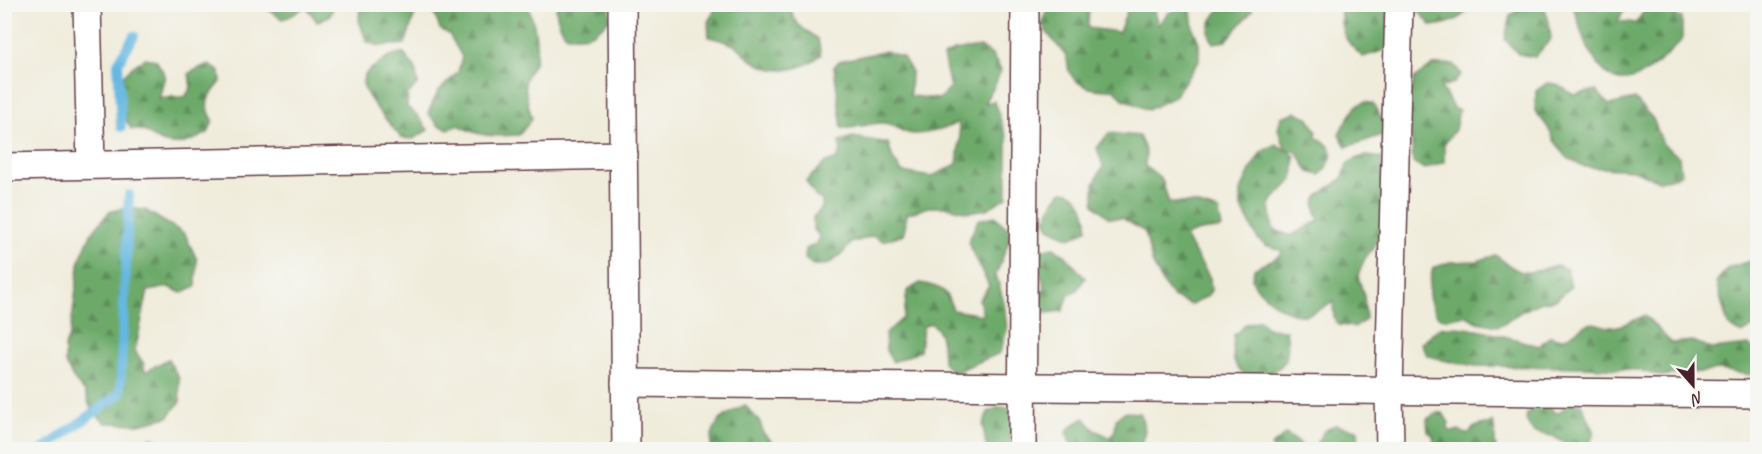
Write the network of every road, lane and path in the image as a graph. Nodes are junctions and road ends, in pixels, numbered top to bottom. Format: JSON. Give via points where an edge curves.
{"nodes":[{"id":1,"x":87,"y":4,"type":"edge"},
{"id":2,"x":622,"y":4,"type":"edge"},
{"id":3,"x":1025,"y":4,"type":"edge"},
{"id":4,"x":1399,"y":4,"type":"edge"},
{"id":5,"x":624,"y":155,"type":"junction"},
{"id":6,"x":92,"y":165,"type":"junction"},
{"id":7,"x":4,"y":167,"type":"edge"},
{"id":8,"x":625,"y":383,"type":"junction"},
{"id":9,"x":1022,"y":388,"type":"junction"},
{"id":10,"x":1389,"y":391,"type":"junction"},
{"id":11,"x":1758,"y":394,"type":"edge"},
{"id":12,"x":626,"y":450,"type":"edge"},
{"id":13,"x":1022,"y":450,"type":"edge"},
{"id":14,"x":1390,"y":450,"type":"edge"}],
"edges":[{"from":1,"to":6,"type":"street"},
{"from":2,"to":5,"type":"street"},
{"from":3,"to":9,"type":"street"},
{"from":4,"to":10,"type":"street"},
{"from":5,"to":6,"type":"street"},
{"from":5,"to":8,"type":"street"},
{"from":6,"to":7,"type":"street"},
{"from":8,"to":9,"type":"street"},
{"from":8,"to":12,"type":"street"},
{"from":9,"to":10,"type":"street"},
{"from":9,"to":13,"type":"street"},
{"from":10,"to":11,"type":"street"},
{"from":10,"to":14,"type":"street"}]}
